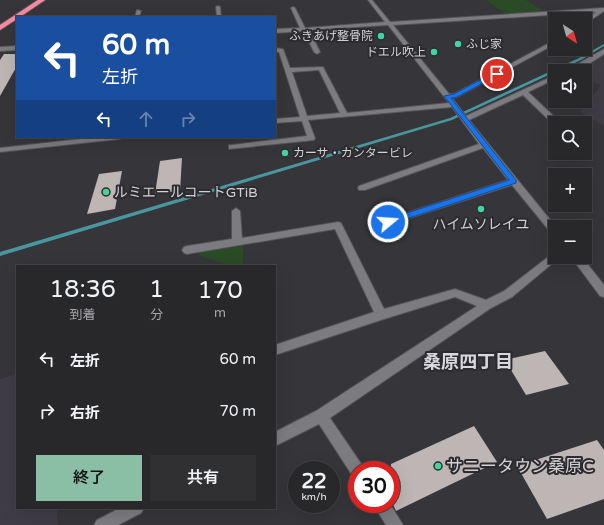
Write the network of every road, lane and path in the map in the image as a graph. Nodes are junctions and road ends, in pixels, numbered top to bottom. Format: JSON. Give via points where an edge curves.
{"nodes":[{"id":1,"x":42,"y":0,"type":"edge"},
{"id":2,"x":370,"y":0,"type":"edge"},
{"id":3,"x":218,"y":7,"type":"dead end"},
{"id":4,"x":293,"y":8,"type":"dead end"},
{"id":5,"x":603,"y":8,"type":"edge"},
{"id":6,"x":139,"y":11,"type":"dead end"},
{"id":7,"x":18,"y":16,"type":"edge"},
{"id":8,"x":137,"y":16,"type":"edge"},
{"id":9,"x":219,"y":16,"type":"edge"},
{"id":10,"x":16,"y":17,"type":"edge"},
{"id":11,"x":592,"y":17,"type":"edge"},
{"id":12,"x":388,"y":24,"type":"junction"},
{"id":13,"x":0,"y":28,"type":"edge"},
{"id":14,"x":304,"y":29,"type":"junction"},
{"id":15,"x":276,"y":31,"type":"edge"},
{"id":16,"x":548,"y":46,"type":"edge"},
{"id":17,"x":16,"y":48,"type":"edge"},
{"id":18,"x":0,"y":49,"type":"edge"},
{"id":19,"x":276,"y":50,"type":"edge"},
{"id":20,"x":604,"y":51,"type":"edge"},
{"id":21,"x":317,"y":52,"type":"dead end"},
{"id":22,"x":584,"y":64,"type":"edge"},
{"id":23,"x":288,"y":70,"type":"junction"},
{"id":24,"x":548,"y":80,"type":"edge"},
{"id":25,"x":524,"y":92,"type":"junction"},
{"id":26,"x":447,"y":96,"type":"junction"},
{"id":27,"x":454,"y":104,"type":"junction"},
{"id":28,"x":344,"y":114,"type":"junction"},
{"id":29,"x":549,"y":116,"type":"edge"},
{"id":30,"x":462,"y":117,"type":"junction"},
{"id":31,"x":305,"y":118,"type":"junction"},
{"id":32,"x":276,"y":121,"type":"edge"},
{"id":33,"x":51,"y":138,"type":"edge"},
{"id":34,"x":110,"y":138,"type":"edge"},
{"id":35,"x":48,"y":145,"type":"junction"},
{"id":36,"x":484,"y":145,"type":"junction"},
{"id":37,"x":232,"y":147,"type":"dead end"},
{"id":38,"x":0,"y":150,"type":"edge"},
{"id":39,"x":514,"y":181,"type":"junction"},
{"id":40,"x":362,"y":188,"type":"dead end"},
{"id":41,"x":236,"y":211,"type":"dead end"},
{"id":42,"x":388,"y":222,"type":"dead end"},
{"id":43,"x":548,"y":223,"type":"edge"},
{"id":44,"x":237,"y":242,"type":"junction"},
{"id":45,"x":187,"y":250,"type":"dead end"},
{"id":46,"x":548,"y":263,"type":"edge"},
{"id":47,"x":581,"y":264,"type":"edge"},
{"id":48,"x":604,"y":294,"type":"edge"},
{"id":49,"x":488,"y":305,"type":"junction"},
{"id":50,"x":381,"y":315,"type":"junction"},
{"id":51,"x":276,"y":350,"type":"edge"},
{"id":52,"x":321,"y":416,"type":"junction"},
{"id":53,"x":276,"y":438,"type":"edge"},
{"id":54,"x":351,"y":461,"type":"edge"},
{"id":55,"x":134,"y":509,"type":"edge"},
{"id":56,"x":386,"y":513,"type":"edge"},
{"id":57,"x":102,"y":525,"type":"edge"},
{"id":58,"x":395,"y":525,"type":"edge"}],
"edges":[{"from":1,"to":7,"type":"highway"},
{"from":2,"to":12,"type":"street"},
{"from":3,"to":9,"type":"street"},
{"from":4,"to":14,"type":"street"},
{"from":5,"to":11,"type":"street"},
{"from":5,"to":12,"type":"street"},
{"from":6,"to":8,"type":"street"},
{"from":10,"to":13,"type":"highway"},
{"from":12,"to":14,"type":"street"},
{"from":12,"to":26,"type":"street"},
{"from":14,"to":15,"type":"street"},
{"from":14,"to":21,"type":"street"},
{"from":16,"to":26,"type":"street","via":[[455,96]]},
{"from":17,"to":18,"type":"street"},
{"from":19,"to":23,"type":"street","via":[[281,50]]},
{"from":20,"to":22,"type":"street"},
{"from":23,"to":28,"type":"street","via":[[321,68]]},
{"from":23,"to":31,"type":"street"},
{"from":24,"to":25,"type":"street"},
{"from":25,"to":29,"type":"street"},
{"from":25,"to":30,"type":"street"},
{"from":26,"to":27,"type":"street"},
{"from":27,"to":28,"type":"street"},
{"from":27,"to":30,"type":"street"},
{"from":28,"to":31,"type":"street"},
{"from":30,"to":36,"type":"street"},
{"from":31,"to":32,"type":"street"},
{"from":31,"to":37,"type":"street","via":[[311,138]]},
{"from":33,"to":35,"type":"street"},
{"from":34,"to":35,"type":"street"},
{"from":35,"to":38,"type":"street"},
{"from":36,"to":39,"type":"street"},
{"from":36,"to":40,"type":"street"},
{"from":39,"to":42,"type":"street"},
{"from":39,"to":43,"type":"street"},
{"from":41,"to":44,"type":"street"},
{"from":44,"to":45,"type":"street"},
{"from":44,"to":50,"type":"street","via":[[338,224]]},
{"from":46,"to":49,"type":"street","via":[[508,294]]},
{"from":47,"to":48,"type":"street"},
{"from":49,"to":50,"type":"street","via":[[454,293]]},
{"from":49,"to":52,"type":"street"},
{"from":50,"to":51,"type":"street"},
{"from":52,"to":53,"type":"street"},
{"from":52,"to":54,"type":"street"},
{"from":55,"to":57,"type":"street"},
{"from":56,"to":58,"type":"street"}]}
